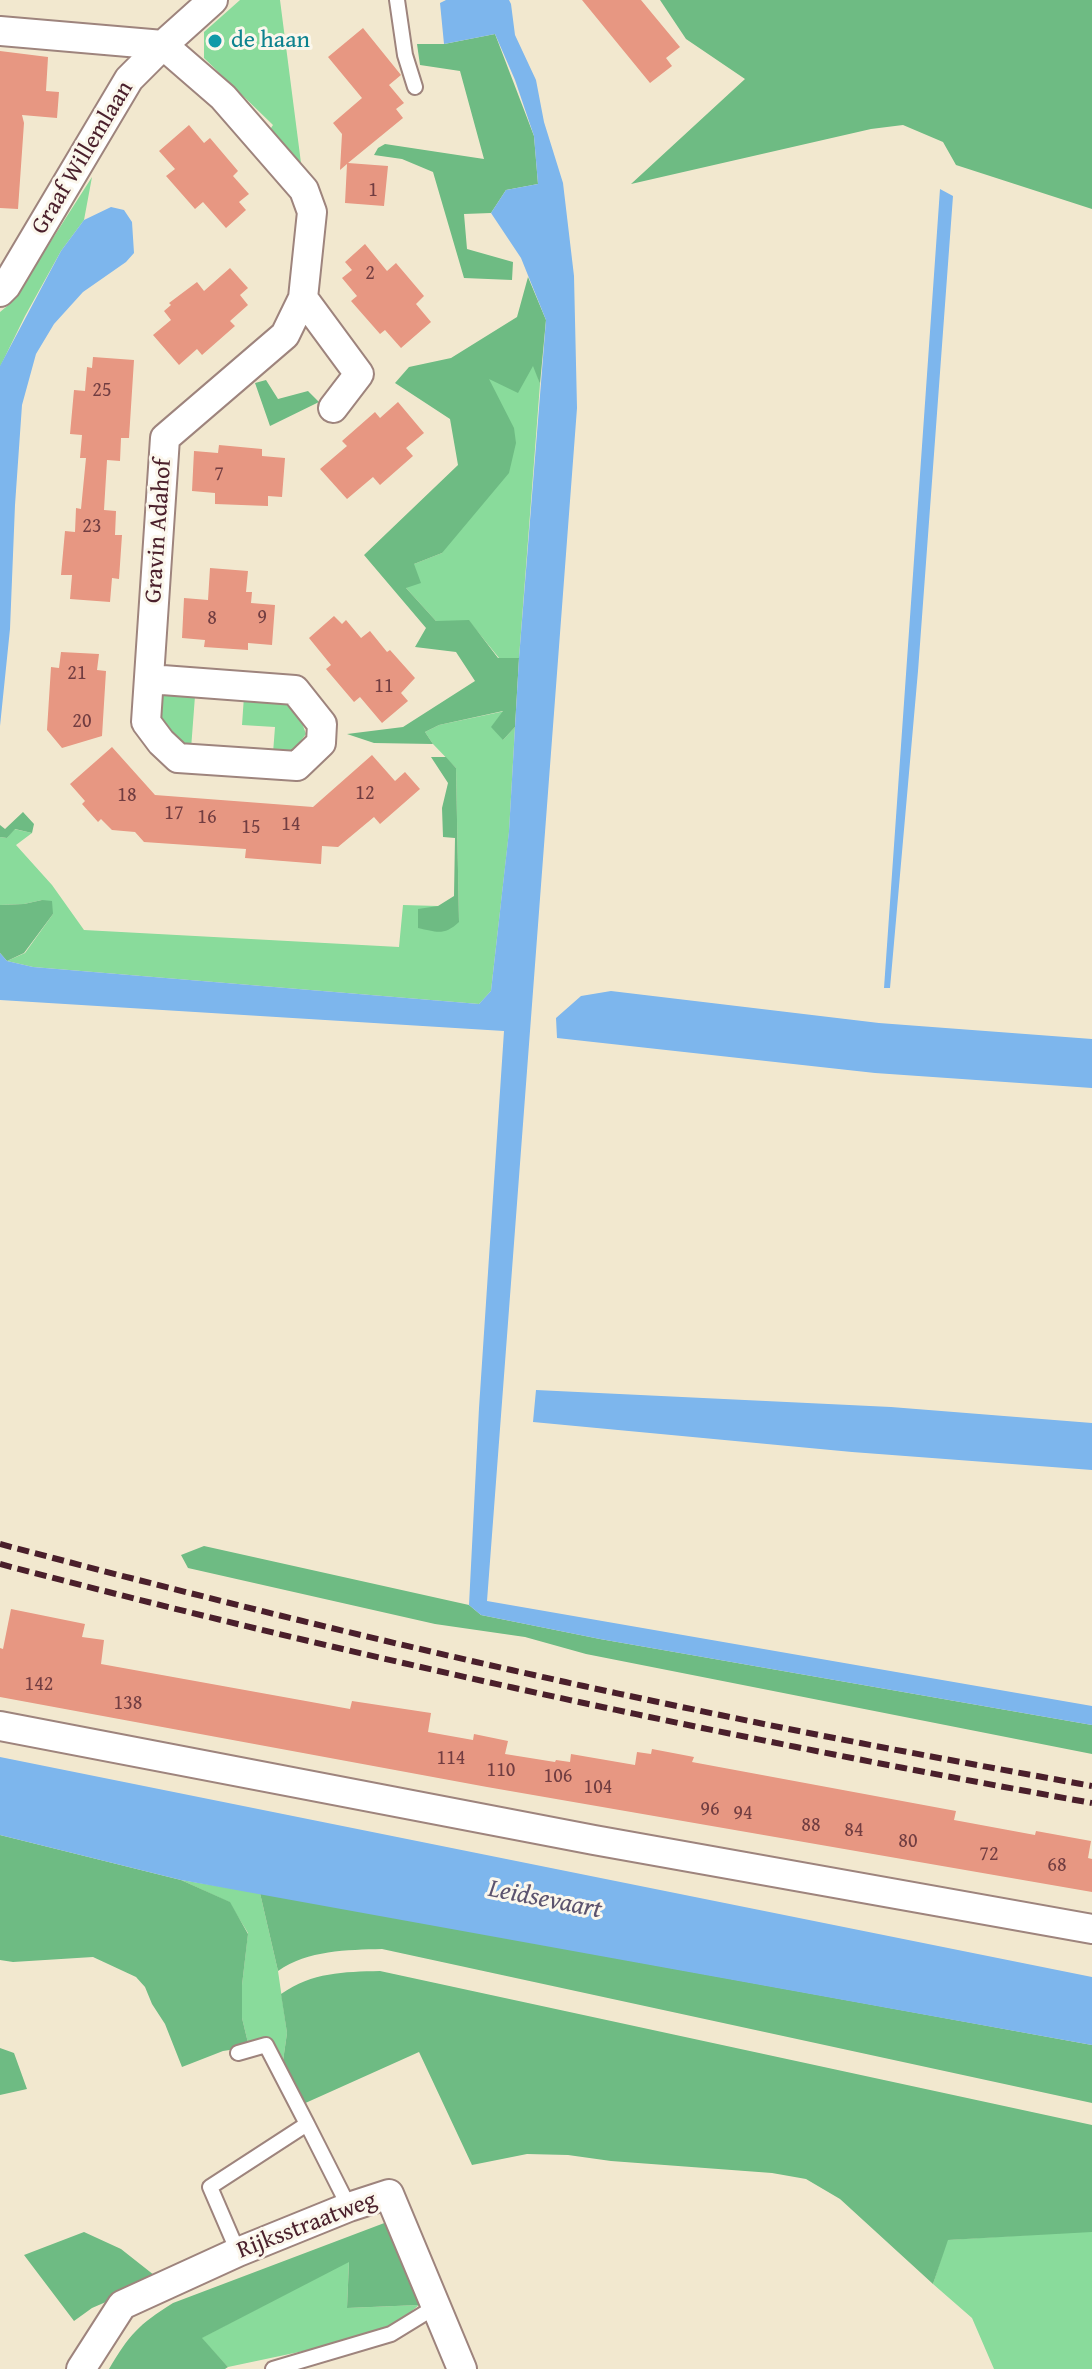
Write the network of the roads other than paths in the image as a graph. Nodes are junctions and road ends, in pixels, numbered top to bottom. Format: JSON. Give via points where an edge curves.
{"nodes":[{"id":1,"x":213,"y":0,"type":"edge"},
{"id":2,"x":397,"y":0,"type":"edge"},
{"id":3,"x":0,"y":31,"type":"edge"},
{"id":4,"x":163,"y":45,"type":"junction"},
{"id":5,"x":415,"y":87,"type":"dead end"},
{"id":6,"x":0,"y":292,"type":"edge"},
{"id":7,"x":303,"y":298,"type":"junction"},
{"id":8,"x":333,"y":408,"type":"dead end"},
{"id":9,"x":149,"y":679,"type":"junction"},
{"id":10,"x":0,"y":1726,"type":"edge"},
{"id":11,"x":1092,"y":1929,"type":"edge"},
{"id":12,"x":238,"y":2053,"type":"dead end"},
{"id":13,"x":307,"y":2124,"type":"junction"},
{"id":14,"x":349,"y":2207,"type":"junction"},
{"id":15,"x":238,"y":2252,"type":"junction"},
{"id":16,"x":435,"y":2307,"type":"junction"},
{"id":17,"x":81,"y":2369,"type":"edge"},
{"id":18,"x":273,"y":2369,"type":"edge"},
{"id":19,"x":462,"y":2369,"type":"edge"}],
"edges":[{"from":1,"to":4,"type":"street","name":"Graaf Willemlaan"},
{"from":2,"to":5,"type":"lane"},
{"from":3,"to":4,"type":"street"},
{"from":4,"to":6,"type":"street","name":"Graaf Willemlaan","via":[[129,79]]},
{"from":4,"to":7,"type":"street","name":"Gravin Adahof","via":[[223,97],[304,190],[312,212]]},
{"from":7,"to":8,"type":"street","via":[[359,374]]},
{"from":7,"to":9,"type":"street","name":"Gravin Adahof","via":[[285,335],[165,438]]},
{"from":9,"to":9,"type":"street","name":"Gravin Adahof","via":[[146,722],[178,758],[297,766],[321,743],[322,724],[295,690]]},
{"from":10,"to":11,"type":"street"},
{"from":12,"to":13,"type":"lane","via":[[266,2045]]},
{"from":13,"to":14,"type":"lane"},
{"from":13,"to":15,"type":"lane","via":[[210,2187]]},
{"from":14,"to":15,"type":"street","name":"Rijksstraatweg"},
{"from":14,"to":16,"type":"street","name":"Rijksstraatweg","via":[[389,2194]]},
{"from":15,"to":17,"type":"street","name":"Rijksstraatweg","via":[[122,2305]]},
{"from":16,"to":18,"type":"lane","via":[[391,2334]]},
{"from":16,"to":19,"type":"street","name":"Rijksstraatweg"}]}
